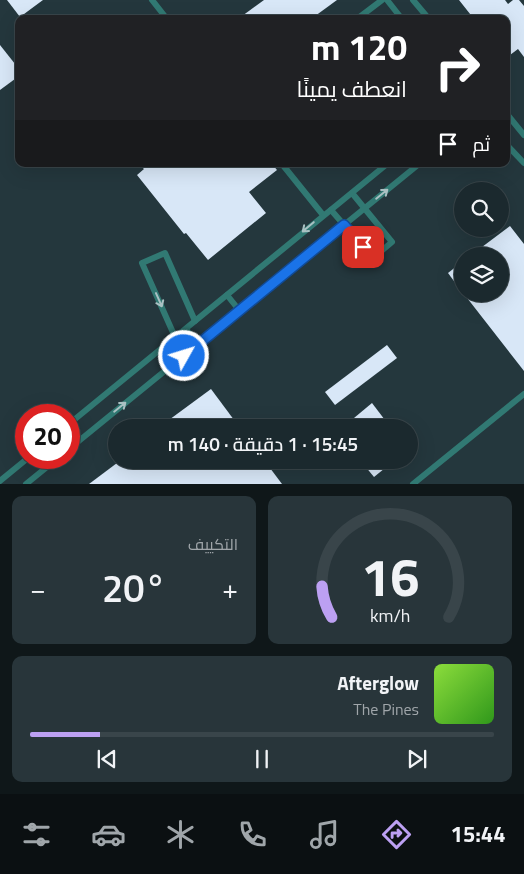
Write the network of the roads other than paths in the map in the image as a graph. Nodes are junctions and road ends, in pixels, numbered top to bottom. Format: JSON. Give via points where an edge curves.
{"nodes":[{"id":1,"x":152,"y":0,"type":"edge"},
{"id":2,"x":382,"y":0,"type":"edge"},
{"id":3,"x":387,"y":0,"type":"edge"},
{"id":4,"x":414,"y":0,"type":"edge"},
{"id":5,"x":164,"y":15,"type":"edge"},
{"id":6,"x":361,"y":15,"type":"edge"},
{"id":7,"x":399,"y":15,"type":"edge"},
{"id":8,"x":426,"y":15,"type":"edge"},
{"id":9,"x":510,"y":117,"type":"edge"},
{"id":10,"x":522,"y":127,"type":"edge"},
{"id":11,"x":524,"y":135,"type":"edge"},
{"id":12,"x":510,"y":148,"type":"edge"},
{"id":13,"x":524,"y":163,"type":"edge"},
{"id":14,"x":284,"y":167,"type":"edge"},
{"id":15,"x":383,"y":167,"type":"edge"},
{"id":16,"x":415,"y":167,"type":"edge"},
{"id":17,"x":352,"y":193,"type":"junction"},
{"id":18,"x":364,"y":208,"type":"junction"},
{"id":19,"x":331,"y":210,"type":"junction"},
{"id":20,"x":323,"y":215,"type":"junction"},
{"id":21,"x":344,"y":225,"type":"junction"},
{"id":22,"x":226,"y":295,"type":"junction"},
{"id":23,"x":239,"y":310,"type":"junction"},
{"id":24,"x":196,"y":321,"type":"junction"},
{"id":25,"x":186,"y":329,"type":"junction"},
{"id":26,"x":175,"y":337,"type":"junction"},
{"id":27,"x":198,"y":344,"type":"junction"},
{"id":28,"x":524,"y":394,"type":"edge"},
{"id":29,"x":80,"y":415,"type":"edge"},
{"id":30,"x":80,"y":440,"type":"edge"},
{"id":31,"x":15,"y":469,"type":"edge"},
{"id":32,"x":44,"y":469,"type":"edge"},
{"id":33,"x":33,"y":478,"type":"junction"},
{"id":34,"x":0,"y":481,"type":"edge"},
{"id":35,"x":26,"y":484,"type":"edge"},
{"id":36,"x":38,"y":484,"type":"edge"},
{"id":37,"x":413,"y":484,"type":"edge"}],
"edges":[{"from":1,"to":5,"type":"lane"},
{"from":2,"to":6,"type":"lane"},
{"from":3,"to":7,"type":"lane"},
{"from":4,"to":8,"type":"lane"},
{"from":9,"to":10,"type":"lane"},
{"from":10,"to":11,"type":"lane"},
{"from":12,"to":13,"type":"lane"},
{"from":14,"to":20,"type":"lane"},
{"from":15,"to":17,"type":"lane"},
{"from":18,"to":16,"type":"lane","one_way":true},
{"from":17,"to":18,"type":"lane"},
{"from":17,"to":19,"type":"lane"},
{"from":18,"to":21,"type":"lane"},
{"from":18,"to":21,"type":"lane","via":[[392,242],[373,258]]},
{"from":19,"to":20,"type":"lane"},
{"from":19,"to":21,"type":"lane"},
{"from":20,"to":22,"type":"lane","one_way":true},
{"from":21,"to":23,"type":"lane"},
{"from":22,"to":23,"type":"lane"},
{"from":22,"to":24,"type":"lane"},
{"from":23,"to":27,"type":"lane"},
{"from":24,"to":25,"type":"lane"},
{"from":24,"to":26,"type":"lane","one_way":true,"via":[[165,253],[142,264]]},
{"from":25,"to":26,"type":"lane"},
{"from":25,"to":27,"type":"lane"},
{"from":26,"to":29,"type":"lane"},
{"from":30,"to":27,"type":"lane","one_way":true},
{"from":28,"to":37,"type":"lane"},
{"from":31,"to":34,"type":"lane"},
{"from":32,"to":33,"type":"lane"},
{"from":33,"to":35,"type":"lane"},
{"from":33,"to":36,"type":"lane"}]}
